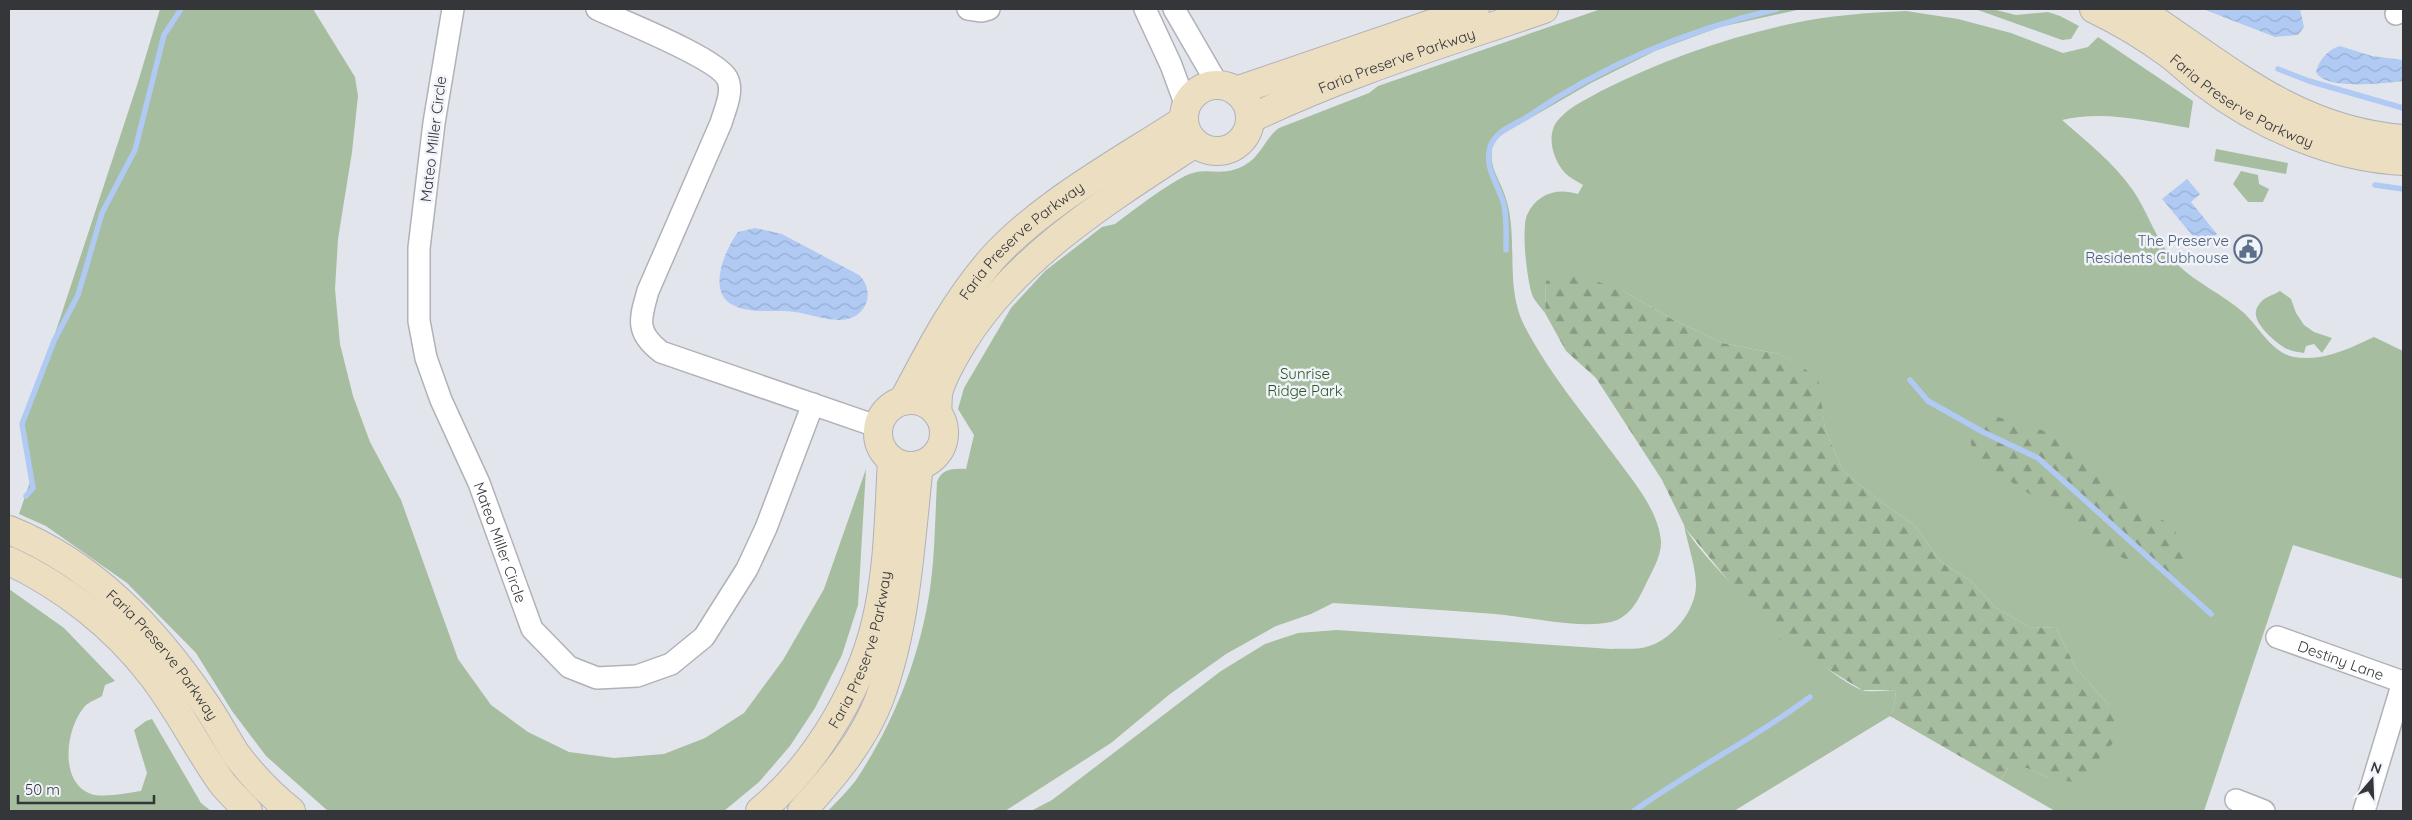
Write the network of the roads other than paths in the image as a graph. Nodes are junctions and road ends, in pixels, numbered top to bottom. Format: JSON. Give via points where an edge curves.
{"nodes":[{"id":1,"x":453,"y":9,"type":"edge"},
{"id":2,"x":597,"y":9,"type":"edge"},
{"id":3,"x":968,"y":9,"type":"edge"},
{"id":4,"x":989,"y":9,"type":"edge"},
{"id":5,"x":1145,"y":9,"type":"edge"},
{"id":6,"x":1174,"y":9,"type":"edge"},
{"id":7,"x":1476,"y":9,"type":"edge"},
{"id":8,"x":1544,"y":9,"type":"edge"},
{"id":9,"x":2094,"y":9,"type":"edge"},
{"id":10,"x":2138,"y":9,"type":"edge"},
{"id":11,"x":1227,"y":88,"type":"junction"},
{"id":12,"x":1250,"y":119,"type":"junction"},
{"id":13,"x":1188,"y":123,"type":"junction"},
{"id":14,"x":2403,"y":139,"type":"edge"},
{"id":15,"x":2403,"y":160,"type":"edge"},
{"id":16,"x":903,"y":401,"type":"junction"},
{"id":17,"x":813,"y":404,"type":"junction"},
{"id":18,"x":937,"y":413,"type":"junction"},
{"id":19,"x":879,"y":427,"type":"junction"},
{"id":20,"x":892,"y":460,"type":"junction"},
{"id":21,"x":919,"y":465,"type":"junction"},
{"id":22,"x":9,"y":530,"type":"edge"},
{"id":23,"x":9,"y":561,"type":"edge"},
{"id":24,"x":2277,"y":637,"type":"dead end"},
{"id":25,"x":2403,"y":682,"type":"edge"},
{"id":26,"x":2236,"y":800,"type":"dead end"},
{"id":27,"x":248,"y":811,"type":"edge"},
{"id":28,"x":291,"y":811,"type":"edge"},
{"id":29,"x":760,"y":811,"type":"edge"},
{"id":30,"x":802,"y":811,"type":"edge"},
{"id":31,"x":2264,"y":811,"type":"edge"},
{"id":32,"x":2364,"y":811,"type":"edge"}],
"edges":[{"from":1,"to":17,"type":"street","name":"Mateo Miller Circle","via":[[434,123],[419,248],[420,321],[426,358],[441,400],[479,483],[532,629],[569,667],[597,678],[637,676],[671,664],[704,637],[747,569]]},
{"from":2,"to":17,"type":"street","via":[[700,57],[718,69],[730,86],[721,122],[648,291],[641,317],[642,331],[650,344],[661,352]]},
{"from":3,"to":4,"type":"street","via":[[982,12]]},
{"from":5,"to":13,"type":"street","via":[[1171,65]]},
{"from":6,"to":11,"type":"street"},
{"from":7,"to":11,"type":"street","name":"Faria Preserve Parkway"},
{"from":8,"to":12,"type":"street","name":"Faria Preserve Parkway","via":[[1361,71],[1294,97]]},
{"from":9,"to":15,"type":"street","name":"Faria Preserve Parkway","via":[[2167,53],[2205,84],[2253,115],[2343,151]]},
{"from":10,"to":14,"type":"street","name":"Faria Preserve Parkway","via":[[2252,88],[2295,111],[2340,128]]},
{"from":11,"to":12,"type":"street","via":[[1248,108]]},
{"from":11,"to":13,"type":"street","via":[[1199,91]]},
{"from":12,"to":13,"type":"street","via":[[1245,134],[1235,146],[1214,151],[1204,149]]},
{"from":13,"to":16,"type":"street","name":"Faria Preserve Parkway","via":[[1062,200],[1027,226],[992,259],[940,330]]},
{"from":13,"to":18,"type":"street","name":"Faria Preserve Parkway","via":[[1112,199],[1006,284],[977,319],[954,356],[939,391]]},
{"from":16,"to":18,"type":"street","via":[[922,402]]},
{"from":16,"to":19,"type":"street","via":[[887,410]]},
{"from":17,"to":19,"type":"street"},
{"from":18,"to":21,"type":"street","via":[[944,430],[942,447],[932,459]]},
{"from":19,"to":20,"type":"street","via":[[881,445]]},
{"from":20,"to":21,"type":"street"},
{"from":20,"to":29,"type":"street","name":"Faria Preserve Parkway","via":[[883,583],[862,666],[828,732],[776,798]]},
{"from":21,"to":30,"type":"street","name":"Faria Preserve Parkway","via":[[902,619],[881,693],[858,739],[834,775]]},
{"from":22,"to":28,"type":"street","name":"Faria Preserve Parkway","via":[[34,540],[82,569],[125,604],[168,650],[237,755]]},
{"from":23,"to":27,"type":"street","name":"Faria Preserve Parkway","via":[[71,597],[116,636],[151,674],[223,784]]},
{"from":24,"to":25,"type":"street","name":"Destiny Lane"},
{"from":25,"to":32,"type":"street"},
{"from":26,"to":31,"type":"street"}]}
